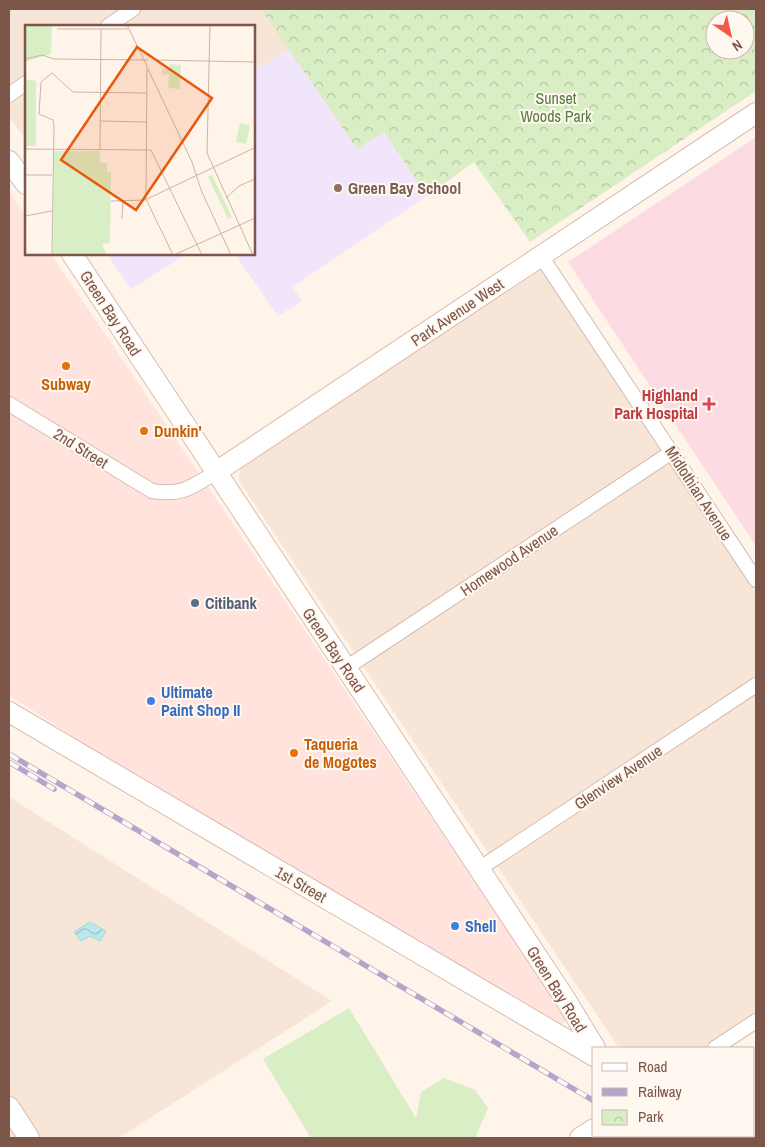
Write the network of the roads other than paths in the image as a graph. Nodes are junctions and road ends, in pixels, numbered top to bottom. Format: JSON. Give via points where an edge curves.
{"nodes":[{"id":1,"x":133,"y":9,"type":"edge"},
{"id":2,"x":109,"y":25,"type":"edge"},
{"id":3,"x":25,"y":84,"type":"edge"},
{"id":4,"x":9,"y":95,"type":"edge"},
{"id":5,"x":756,"y":114,"type":"edge"},
{"id":6,"x":9,"y":161,"type":"edge"},
{"id":7,"x":25,"y":183,"type":"edge"},
{"id":8,"x":73,"y":255,"type":"edge"},
{"id":9,"x":541,"y":256,"type":"junction"},
{"id":10,"x":9,"y":404,"type":"edge"},
{"id":11,"x":672,"y":452,"type":"junction"},
{"id":12,"x":216,"y":472,"type":"junction"},
{"id":13,"x":152,"y":491,"type":"joint"},
{"id":14,"x":756,"y":580,"type":"edge"},
{"id":15,"x":346,"y":668,"type":"junction"},
{"id":16,"x":756,"y":685,"type":"edge"},
{"id":17,"x":9,"y":712,"type":"edge"},
{"id":18,"x":479,"y":868,"type":"junction"},
{"id":19,"x":756,"y":1021,"type":"edge"},
{"id":20,"x":594,"y":1047,"type":"edge"},
{"id":21,"x":717,"y":1047,"type":"edge"},
{"id":22,"x":592,"y":1055,"type":"edge"},
{"id":23,"x":9,"y":1106,"type":"edge"},
{"id":24,"x":592,"y":1130,"type":"edge"},
{"id":25,"x":29,"y":1138,"type":"edge"},
{"id":26,"x":580,"y":1138,"type":"edge"}],
"edges":[{"from":1,"to":2,"type":"street"},
{"from":3,"to":4,"type":"street"},
{"from":5,"to":9,"type":"street","name":"Park Avenue West"},
{"from":6,"to":7,"type":"street"},
{"from":8,"to":12,"type":"street","name":"Green Bay Road"},
{"from":9,"to":11,"type":"street","name":"Midlothian Avenue"},
{"from":9,"to":12,"type":"street","name":"Park Avenue West"},
{"from":10,"to":13,"type":"street","name":"2nd Street"},
{"from":11,"to":14,"type":"street","name":"Midlothian Avenue"},
{"from":11,"to":15,"type":"street","name":"Homewood Avenue"},
{"from":12,"to":13,"type":"street","name":"Park Avenue West","via":[[188,489],[164,493]]},
{"from":12,"to":15,"type":"street","name":"Green Bay Road"},
{"from":15,"to":18,"type":"street","name":"Green Bay Road"},
{"from":16,"to":18,"type":"street","name":"Glenview Avenue"},
{"from":17,"to":22,"type":"street","name":"1st Street"},
{"from":18,"to":20,"type":"street","name":"Green Bay Road"},
{"from":19,"to":21,"type":"street"},
{"from":23,"to":25,"type":"street"},
{"from":24,"to":26,"type":"street"}]}
